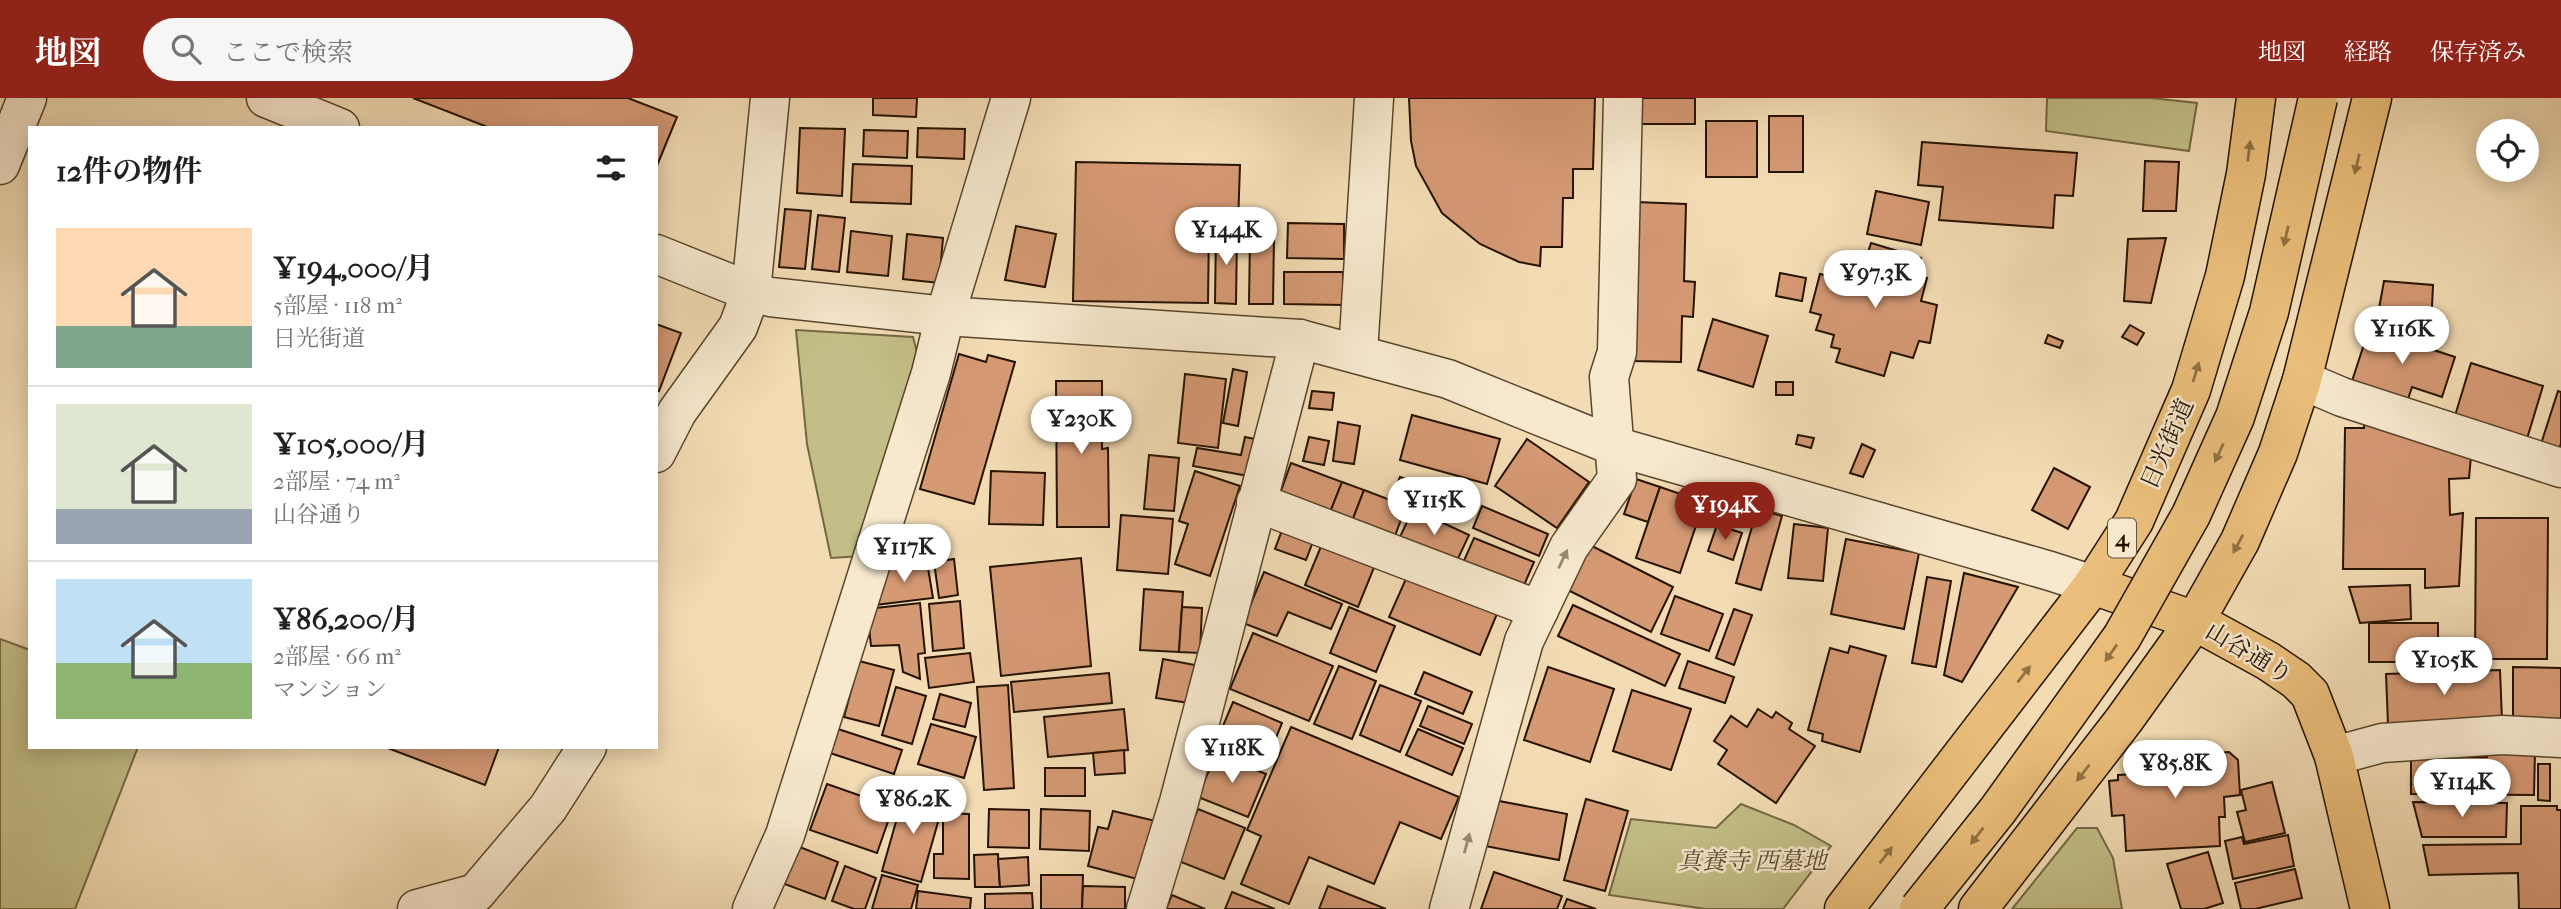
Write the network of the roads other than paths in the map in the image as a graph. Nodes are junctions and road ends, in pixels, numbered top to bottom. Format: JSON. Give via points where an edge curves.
{"nodes":[{"id":1,"x":27,"y":98,"type":"edge"},
{"id":2,"x":266,"y":98,"type":"edge"},
{"id":3,"x":770,"y":98,"type":"edge"},
{"id":4,"x":1011,"y":98,"type":"edge"},
{"id":5,"x":1374,"y":98,"type":"edge"},
{"id":6,"x":1623,"y":98,"type":"edge"},
{"id":7,"x":2256,"y":98,"type":"edge"},
{"id":8,"x":2318,"y":98,"type":"edge"},
{"id":9,"x":2372,"y":98,"type":"edge"},
{"id":10,"x":335,"y":126,"type":"edge"},
{"id":11,"x":0,"y":165,"type":"edge"},
{"id":12,"x":658,"y":255,"type":"edge"},
{"id":13,"x":751,"y":292,"type":"junction"},
{"id":14,"x":946,"y":316,"type":"junction"},
{"id":15,"x":1300,"y":339,"type":"junction"},
{"id":16,"x":1359,"y":353,"type":"junction"},
{"id":17,"x":2302,"y":380,"type":"junction"},
{"id":18,"x":1614,"y":446,"type":"junction"},
{"id":19,"x":658,"y":449,"type":"edge"},
{"id":20,"x":2561,"y":468,"type":"edge"},
{"id":21,"x":1256,"y":502,"type":"junction"},
{"id":22,"x":2092,"y":585,"type":"junction"},
{"id":23,"x":1539,"y":610,"type":"junction"},
{"id":24,"x":2195,"y":621,"type":"junction"},
{"id":25,"x":2561,"y":738,"type":"edge"},
{"id":26,"x":586,"y":749,"type":"edge"},
{"id":27,"x":2334,"y":756,"type":"junction"},
{"id":28,"x":486,"y":901,"type":"edge"},
{"id":29,"x":417,"y":909,"type":"edge"},
{"id":30,"x":752,"y":909,"type":"edge"},
{"id":31,"x":1146,"y":909,"type":"edge"},
{"id":32,"x":1449,"y":909,"type":"edge"},
{"id":33,"x":1844,"y":909,"type":"edge"},
{"id":34,"x":1919,"y":909,"type":"edge"},
{"id":35,"x":1978,"y":909,"type":"edge"},
{"id":36,"x":2370,"y":909,"type":"edge"}],
"edges":[{"from":1,"to":11,"type":"street"},
{"from":2,"to":10,"type":"street"},
{"from":3,"to":13,"type":"street"},
{"from":4,"to":14,"type":"street"},
{"from":5,"to":16,"type":"street"},
{"from":6,"to":18,"type":"street","via":[[1617,352],[1609,377]]},
{"from":22,"to":7,"type":"main road","name":"日光街道","number":"4","one_way":true,"via":[[2134,521],[2191,390],[2225,276]]},
{"from":8,"to":34,"type":"main road","name":"日光街道","number":"4","one_way":true,"bridge":true,"via":[[2269,312],[2235,417],[2191,515],[2122,637],[1998,810]]},
{"from":9,"to":17,"type":"main road","one_way":true},
{"from":12,"to":13,"type":"street"},
{"from":13,"to":14,"type":"street"},
{"from":13,"to":19,"type":"street","via":[[738,327],[677,412]]},
{"from":14,"to":15,"type":"street"},
{"from":14,"to":30,"type":"street","via":[[785,835]]},
{"from":15,"to":16,"type":"street"},
{"from":15,"to":21,"type":"street"},
{"from":16,"to":18,"type":"street","via":[[1448,379]]},
{"from":17,"to":20,"type":"street"},
{"from":17,"to":24,"type":"main road","one_way":true,"via":[[2278,453],[2240,541]]},
{"from":18,"to":22,"type":"street"},
{"from":23,"to":18,"type":"street","one_way":true,"via":[[1569,547],[1617,479]]},
{"from":21,"to":23,"type":"street"},
{"from":21,"to":31,"type":"street","via":[[1179,802]]},
{"from":22,"to":24,"type":"main road","name":"山谷通り"},
{"from":33,"to":22,"type":"main road","name":"日光街道","number":"4","one_way":true},
{"from":32,"to":23,"type":"street","one_way":true,"via":[[1524,641]]},
{"from":24,"to":27,"type":"main road","name":"山谷通り","via":[[2296,680],[2310,694]]},
{"from":24,"to":35,"type":"main road","one_way":true},
{"from":25,"to":27,"type":"street","via":[[2502,735],[2382,743]]},
{"from":26,"to":28,"type":"street"},
{"from":27,"to":36,"type":"main road","name":"山谷通り"},
{"from":28,"to":29,"type":"street"}]}
